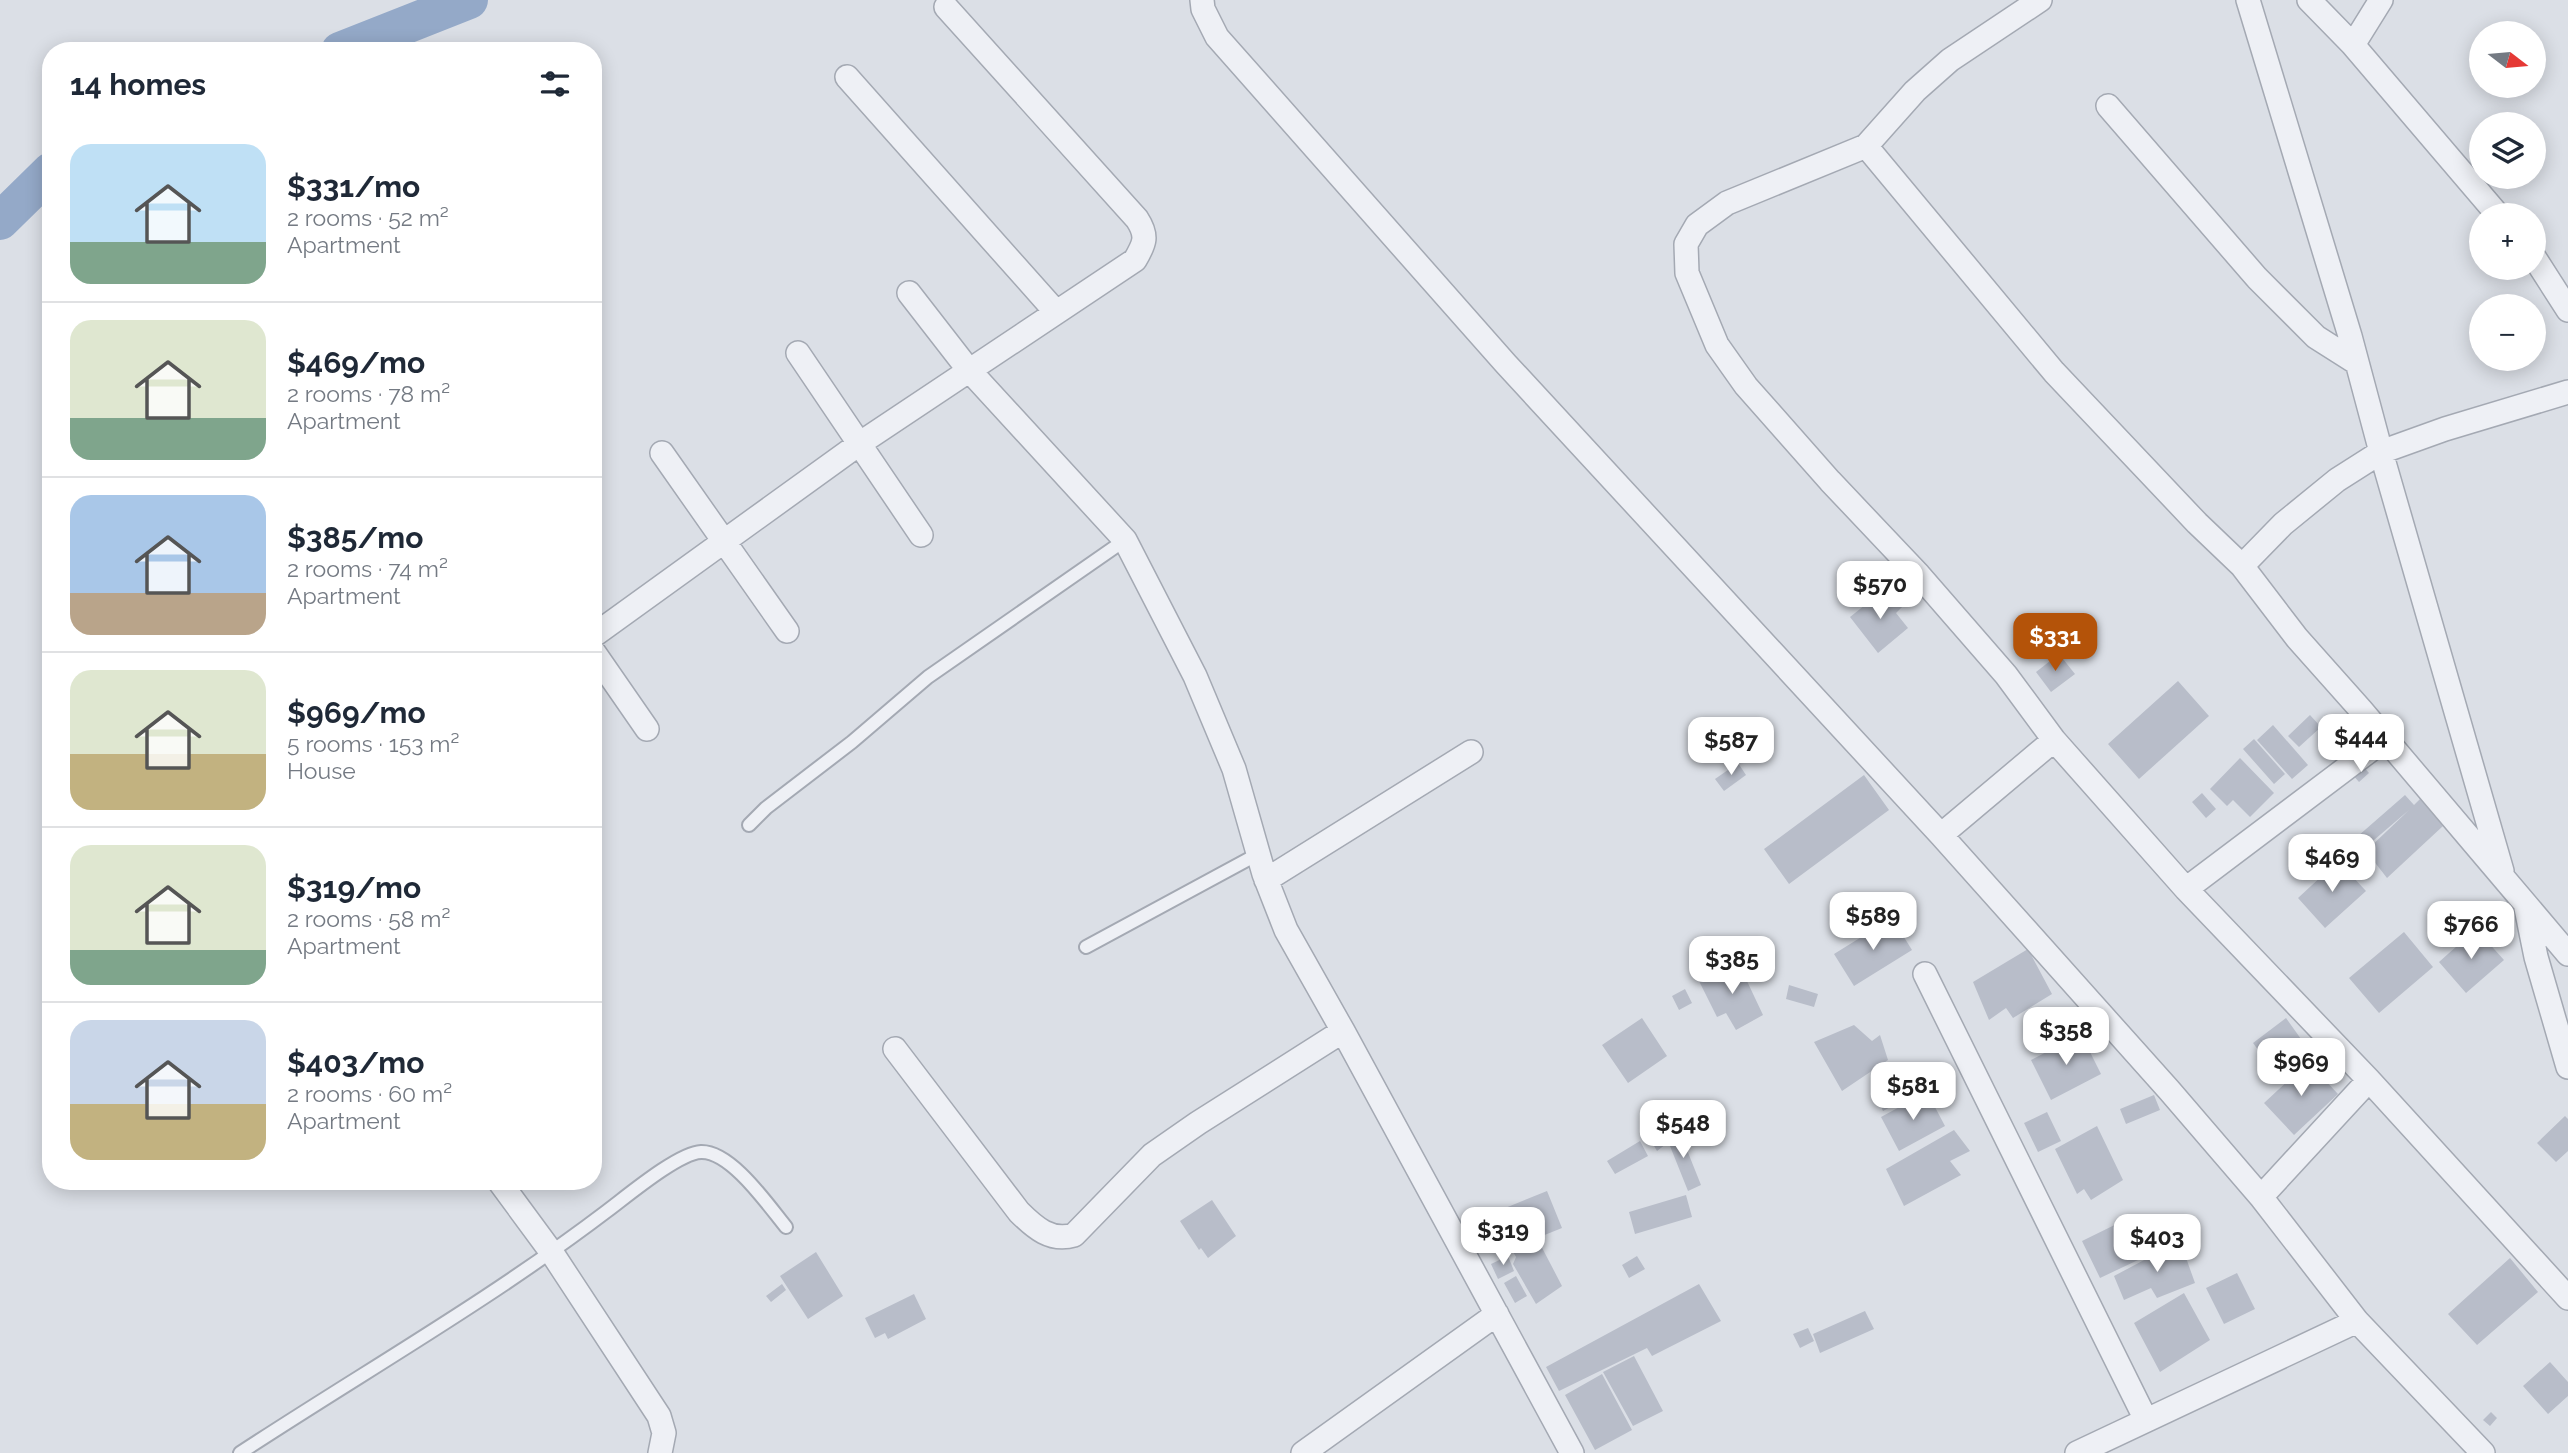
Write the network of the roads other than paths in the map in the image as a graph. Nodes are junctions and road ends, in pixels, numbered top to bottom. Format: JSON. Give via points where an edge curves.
{"nodes":[{"id":1,"x":1202,"y":0,"type":"edge"},
{"id":2,"x":2040,"y":0,"type":"edge"},
{"id":3,"x":2248,"y":0,"type":"edge"},
{"id":4,"x":2309,"y":0,"type":"edge"},
{"id":5,"x":2381,"y":0,"type":"edge"},
{"id":6,"x":946,"y":8,"type":"dead end"},
{"id":7,"x":2353,"y":46,"type":"junction"},
{"id":8,"x":847,"y":77,"type":"dead end"},
{"id":9,"x":2108,"y":106,"type":"dead end"},
{"id":10,"x":1866,"y":146,"type":"junction"},
{"id":11,"x":2488,"y":203,"type":"edge"},
{"id":12,"x":2546,"y":276,"type":"edge"},
{"id":13,"x":909,"y":293,"type":"dead end"},
{"id":14,"x":2568,"y":310,"type":"edge"},
{"id":15,"x":1056,"y":312,"type":"junction"},
{"id":16,"x":798,"y":353,"type":"dead end"},
{"id":17,"x":2357,"y":363,"type":"junction"},
{"id":18,"x":968,"y":369,"type":"junction"},
{"id":19,"x":2568,"y":392,"type":"edge"},
{"id":20,"x":859,"y":444,"type":"junction"},
{"id":21,"x":2381,"y":452,"type":"junction"},
{"id":22,"x":662,"y":453,"type":"dead end"},
{"id":23,"x":920,"y":535,"type":"dead end"},
{"id":24,"x":1125,"y":540,"type":"junction"},
{"id":25,"x":722,"y":541,"type":"junction"},
{"id":26,"x":2242,"y":566,"type":"junction"},
{"id":27,"x":602,"y":629,"type":"edge"},
{"id":28,"x":787,"y":631,"type":"dead end"},
{"id":29,"x":602,"y":664,"type":"edge"},
{"id":30,"x":647,"y":729,"type":"dead end"},
{"id":31,"x":2385,"y":739,"type":"junction"},
{"id":32,"x":2054,"y":740,"type":"junction"},
{"id":33,"x":1471,"y":752,"type":"dead end"},
{"id":34,"x":749,"y":825,"type":"dead end"},
{"id":35,"x":1941,"y":835,"type":"junction"},
{"id":36,"x":1258,"y":855,"type":"junction"},
{"id":37,"x":2505,"y":879,"type":"junction"},
{"id":38,"x":1266,"y":880,"type":"junction"},
{"id":39,"x":2186,"y":889,"type":"junction"},
{"id":40,"x":2525,"y":905,"type":"junction"},
{"id":41,"x":1086,"y":947,"type":"dead end"},
{"id":42,"x":2568,"y":954,"type":"edge"},
{"id":43,"x":1925,"y":974,"type":"dead end"},
{"id":44,"x":1343,"y":1031,"type":"junction"},
{"id":45,"x":895,"y":1049,"type":"dead end"},
{"id":46,"x":2568,"y":1067,"type":"edge"},
{"id":47,"x":2369,"y":1080,"type":"junction"},
{"id":48,"x":506,"y":1190,"type":"edge"},
{"id":49,"x":2261,"y":1197,"type":"junction"},
{"id":50,"x":786,"y":1227,"type":"dead end"},
{"id":51,"x":552,"y":1253,"type":"junction"},
{"id":52,"x":2568,"y":1298,"type":"edge"},
{"id":53,"x":1497,"y":1314,"type":"junction"},
{"id":54,"x":2357,"y":1321,"type":"junction"},
{"id":55,"x":2146,"y":1420,"type":"junction"},
{"id":56,"x":240,"y":1453,"type":"edge"},
{"id":57,"x":660,"y":1453,"type":"edge"},
{"id":58,"x":1303,"y":1453,"type":"edge"},
{"id":59,"x":1572,"y":1453,"type":"edge"},
{"id":60,"x":2077,"y":1453,"type":"edge"},
{"id":61,"x":2483,"y":1453,"type":"edge"}],
"edges":[{"from":1,"to":35,"type":"street","via":[[1217,37],[1516,374]]},
{"from":2,"to":10,"type":"street","via":[[1950,60]]},
{"from":3,"to":17,"type":"street"},
{"from":4,"to":7,"type":"street"},
{"from":5,"to":7,"type":"street"},
{"from":6,"to":15,"type":"street","via":[[1146,233],[1135,260]]},
{"from":7,"to":11,"type":"street"},
{"from":8,"to":15,"type":"street"},
{"from":9,"to":17,"type":"street","via":[[2266,287],[2316,337]]},
{"from":10,"to":26,"type":"street","via":[[2054,372]]},
{"from":10,"to":32,"type":"street","via":[[1727,203],[1698,225],[1686,243],[1687,273],[1717,345],[1746,386],[1919,575],[2006,675]]},
{"from":12,"to":14,"type":"street"},
{"from":13,"to":18,"type":"street"},
{"from":15,"to":18,"type":"street"},
{"from":16,"to":20,"type":"street"},
{"from":17,"to":21,"type":"street"},
{"from":18,"to":20,"type":"street"},
{"from":18,"to":24,"type":"street"},
{"from":19,"to":21,"type":"street"},
{"from":20,"to":23,"type":"street"},
{"from":20,"to":25,"type":"street"},
{"from":21,"to":26,"type":"street","via":[[2283,524]]},
{"from":21,"to":37,"type":"street"},
{"from":22,"to":25,"type":"street"},
{"from":24,"to":34,"type":"lane","via":[[928,677]]},
{"from":24,"to":36,"type":"street","via":[[1195,676],[1234,769]]},
{"from":25,"to":27,"type":"street"},
{"from":25,"to":28,"type":"street"},
{"from":26,"to":31,"type":"street"},
{"from":29,"to":30,"type":"street"},
{"from":31,"to":37,"type":"street"},
{"from":31,"to":39,"type":"street"},
{"from":32,"to":35,"type":"street"},
{"from":32,"to":39,"type":"street"},
{"from":33,"to":38,"type":"street"},
{"from":35,"to":49,"type":"street"},
{"from":36,"to":38,"type":"street"},
{"from":36,"to":41,"type":"lane"},
{"from":37,"to":40,"type":"street"},
{"from":38,"to":44,"type":"street","via":[[1286,930]]},
{"from":39,"to":47,"type":"street"},
{"from":40,"to":42,"type":"street"},
{"from":40,"to":46,"type":"street"},
{"from":43,"to":55,"type":"street"},
{"from":44,"to":45,"type":"street","via":[[1152,1155],[1074,1235],[1063,1238],[1036,1229],[1019,1212]]},
{"from":44,"to":53,"type":"street"},
{"from":47,"to":49,"type":"street"},
{"from":47,"to":52,"type":"street"},
{"from":48,"to":51,"type":"street"},
{"from":49,"to":54,"type":"street"},
{"from":50,"to":51,"type":"lane","via":[[732,1166],[712,1154],[692,1153]]},
{"from":51,"to":56,"type":"lane"},
{"from":51,"to":57,"type":"street","via":[[659,1416],[664,1433]]},
{"from":53,"to":58,"type":"street"},
{"from":53,"to":59,"type":"street"},
{"from":54,"to":55,"type":"street"},
{"from":54,"to":61,"type":"street"},
{"from":55,"to":60,"type":"street"}]}
